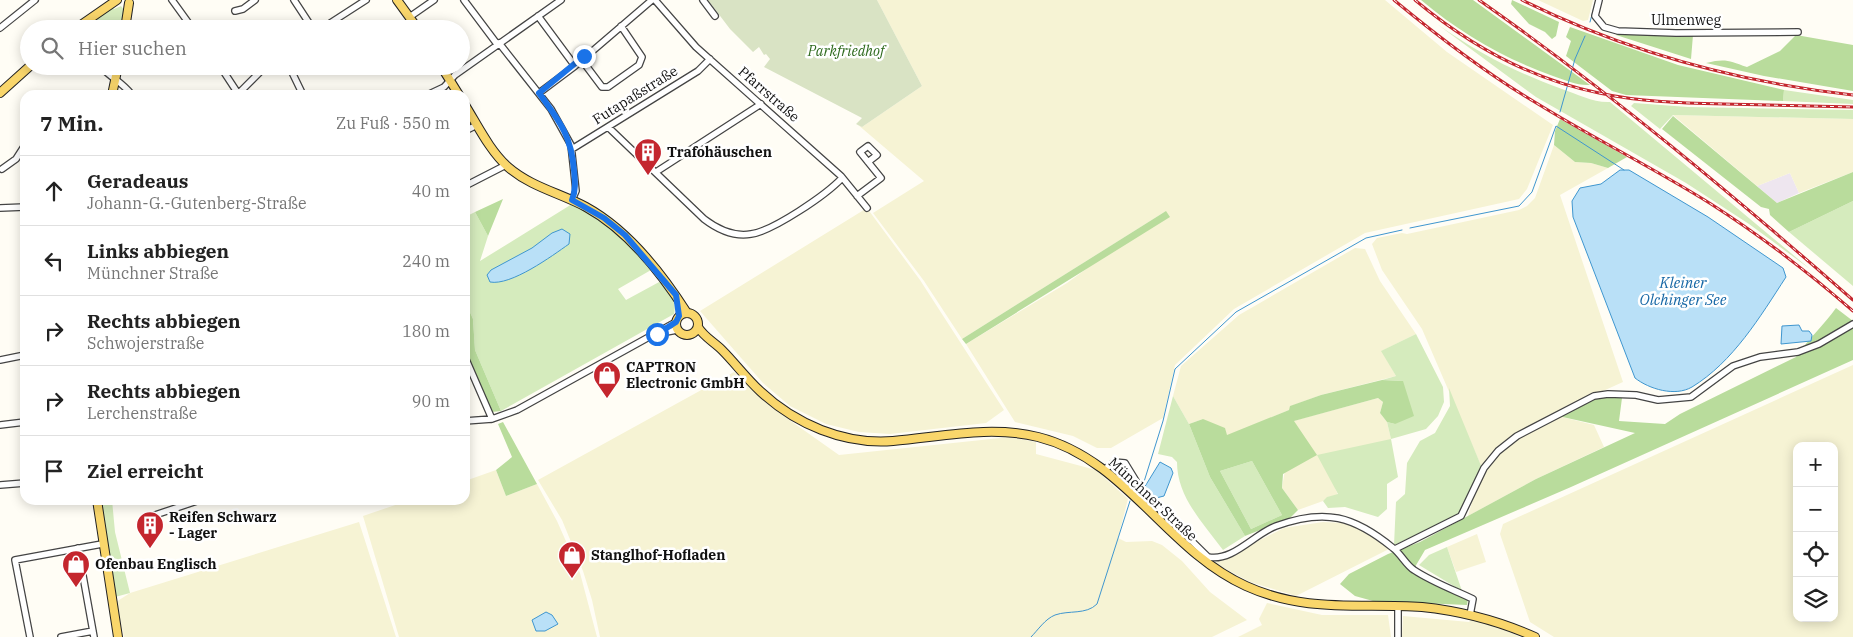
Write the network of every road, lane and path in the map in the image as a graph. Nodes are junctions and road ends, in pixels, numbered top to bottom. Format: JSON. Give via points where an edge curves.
{"nodes":[{"id":1,"x":35,"y":0,"type":"edge"},
{"id":2,"x":118,"y":0,"type":"edge"},
{"id":3,"x":172,"y":0,"type":"edge"},
{"id":4,"x":254,"y":0,"type":"edge"},
{"id":5,"x":294,"y":0,"type":"edge"},
{"id":6,"x":366,"y":0,"type":"edge"},
{"id":7,"x":397,"y":0,"type":"edge"},
{"id":8,"x":434,"y":0,"type":"edge"},
{"id":9,"x":464,"y":0,"type":"edge"},
{"id":10,"x":561,"y":0,"type":"edge"},
{"id":11,"x":654,"y":0,"type":"edge"},
{"id":12,"x":703,"y":0,"type":"edge"},
{"id":13,"x":1599,"y":0,"type":"edge"},
{"id":14,"x":132,"y":2,"type":"edge"},
{"id":15,"x":235,"y":11,"type":"dead end"},
{"id":16,"x":411,"y":16,"type":"junction"},
{"id":17,"x":538,"y":16,"type":"junction"},
{"id":18,"x":715,"y":16,"type":"dead end"},
{"id":19,"x":88,"y":20,"type":"edge"},
{"id":20,"x":127,"y":20,"type":"edge"},
{"id":21,"x":186,"y":20,"type":"edge"},
{"id":22,"x":307,"y":20,"type":"edge"},
{"id":23,"x":335,"y":20,"type":"edge"},
{"id":24,"x":413,"y":20,"type":"edge"},
{"id":25,"x":621,"y":26,"type":"junction"},
{"id":26,"x":0,"y":28,"type":"edge"},
{"id":27,"x":1798,"y":32,"type":"dead end"},
{"id":28,"x":498,"y":44,"type":"junction"},
{"id":29,"x":581,"y":59,"type":"junction"},
{"id":30,"x":710,"y":59,"type":"junction"},
{"id":31,"x":470,"y":64,"type":"edge"},
{"id":32,"x":575,"y":66,"type":"junction"},
{"id":33,"x":20,"y":75,"type":"edge"},
{"id":34,"x":110,"y":75,"type":"edge"},
{"id":35,"x":116,"y":75,"type":"edge"},
{"id":36,"x":226,"y":75,"type":"edge"},
{"id":37,"x":257,"y":75,"type":"edge"},
{"id":38,"x":293,"y":75,"type":"edge"},
{"id":39,"x":446,"y":75,"type":"edge"},
{"id":40,"x":455,"y":75,"type":"edge"},
{"id":41,"x":115,"y":80,"type":"junction"},
{"id":42,"x":450,"y":81,"type":"junction"},
{"id":43,"x":113,"y":90,"type":"edge"},
{"id":44,"x":128,"y":90,"type":"edge"},
{"id":45,"x":235,"y":90,"type":"edge"},
{"id":46,"x":243,"y":90,"type":"edge"},
{"id":47,"x":301,"y":90,"type":"edge"},
{"id":48,"x":438,"y":90,"type":"edge"},
{"id":49,"x":456,"y":90,"type":"edge"},
{"id":50,"x":0,"y":93,"type":"edge"},
{"id":51,"x":539,"y":93,"type":"junction"},
{"id":52,"x":761,"y":104,"type":"junction"},
{"id":53,"x":470,"y":112,"type":"edge"},
{"id":54,"x":473,"y":127,"type":"dead end"},
{"id":55,"x":608,"y":127,"type":"junction"},
{"id":56,"x":470,"y":129,"type":"edge"},
{"id":57,"x":572,"y":149,"type":"junction"},
{"id":58,"x":20,"y":153,"type":"edge"},
{"id":59,"x":868,"y":162,"type":"dead end"},
{"id":60,"x":506,"y":165,"type":"junction"},
{"id":61,"x":2,"y":169,"type":"dead end"},
{"id":62,"x":656,"y":172,"type":"junction"},
{"id":63,"x":842,"y":178,"type":"junction"},
{"id":64,"x":470,"y":182,"type":"edge"},
{"id":65,"x":857,"y":196,"type":"junction"},
{"id":66,"x":572,"y":200,"type":"junction"},
{"id":67,"x":20,"y":206,"type":"edge"},
{"id":68,"x":0,"y":208,"type":"edge"},
{"id":69,"x":867,"y":208,"type":"dead end"},
{"id":70,"x":676,"y":295,"type":"junction"},
{"id":71,"x":687,"y":313,"type":"junction"},
{"id":72,"x":677,"y":323,"type":"junction"},
{"id":73,"x":1853,"y":324,"type":"edge"},
{"id":74,"x":696,"y":330,"type":"junction"},
{"id":75,"x":20,"y":356,"type":"edge"},
{"id":76,"x":0,"y":360,"type":"edge"},
{"id":77,"x":470,"y":368,"type":"edge"},
{"id":78,"x":492,"y":418,"type":"junction"},
{"id":79,"x":470,"y":420,"type":"edge"},
{"id":80,"x":20,"y":423,"type":"edge"},
{"id":81,"x":0,"y":425,"type":"edge"},
{"id":82,"x":1104,"y":470,"type":"junction"},
{"id":83,"x":20,"y":483,"type":"edge"},
{"id":84,"x":0,"y":485,"type":"edge"},
{"id":85,"x":98,"y":505,"type":"edge"},
{"id":86,"x":185,"y":505,"type":"edge"},
{"id":87,"x":149,"y":517,"type":"dead end"},
{"id":88,"x":102,"y":544,"type":"junction"},
{"id":89,"x":78,"y":548,"type":"junction"},
{"id":90,"x":1395,"y":550,"type":"junction"},
{"id":91,"x":1398,"y":606,"type":"junction"},
{"id":92,"x":1470,"y":615,"type":"junction"},
{"id":93,"x":94,"y":634,"type":"edge"},
{"id":94,"x":30,"y":637,"type":"edge"},
{"id":95,"x":61,"y":637,"type":"edge"},
{"id":96,"x":118,"y":637,"type":"edge"},
{"id":97,"x":1398,"y":637,"type":"edge"},
{"id":98,"x":1535,"y":637,"type":"edge"}],
"edges":[{"from":1,"to":26,"type":"street"},
{"from":2,"to":14,"type":"main road"},
{"from":2,"to":19,"type":"main road"},
{"from":3,"to":21,"type":"street"},
{"from":4,"to":15,"type":"street"},
{"from":5,"to":22,"type":"street"},
{"from":6,"to":23,"type":"street"},
{"from":7,"to":16,"type":"main road"},
{"from":8,"to":16,"type":"street"},
{"from":9,"to":28,"type":"street"},
{"from":10,"to":17,"type":"street"},
{"from":11,"to":25,"type":"street"},
{"from":11,"to":30,"type":"street","name":"Pfarrstraße"},
{"from":12,"to":18,"type":"street"},
{"from":13,"to":27,"type":"street","name":"Ulmenweg","via":[[1595,16],[1604,27],[1618,31]]},
{"from":14,"to":20,"type":"main road"},
{"from":16,"to":24,"type":"main road"},
{"from":17,"to":28,"type":"street"},
{"from":17,"to":32,"type":"street"},
{"from":25,"to":29,"type":"street"},
{"from":25,"to":29,"type":"street","via":[[642,57],[639,65],[608,87],[602,87]]},
{"from":28,"to":31,"type":"street"},
{"from":28,"to":51,"type":"street"},
{"from":29,"to":32,"type":"street"},
{"from":30,"to":52,"type":"street","name":"Pfarrstraße"},
{"from":30,"to":55,"type":"street","name":"Futapaßstraße","via":[[698,71]]},
{"from":32,"to":51,"type":"street"},
{"from":33,"to":50,"type":"main road"},
{"from":34,"to":41,"type":"street"},
{"from":35,"to":41,"type":"main road"},
{"from":36,"to":45,"type":"street"},
{"from":37,"to":46,"type":"street"},
{"from":38,"to":47,"type":"street"},
{"from":39,"to":42,"type":"main road"},
{"from":40,"to":42,"type":"street"},
{"from":41,"to":43,"type":"main road"},
{"from":41,"to":44,"type":"street","via":[[122,82]]},
{"from":42,"to":48,"type":"street"},
{"from":42,"to":49,"type":"main road"},
{"from":51,"to":57,"type":"street","via":[[561,124]]},
{"from":52,"to":62,"type":"street"},
{"from":52,"to":63,"type":"street","name":"Pfarrstraße"},
{"from":53,"to":60,"type":"main road"},
{"from":54,"to":56,"type":"street"},
{"from":55,"to":57,"type":"street","name":"Futapaßstraße"},
{"from":55,"to":62,"type":"street"},
{"from":57,"to":66,"type":"street","via":[[576,191]]},
{"from":58,"to":61,"type":"street"},
{"from":59,"to":65,"type":"street","via":[[881,178]]},
{"from":60,"to":64,"type":"street"},
{"from":60,"to":66,"type":"main road","via":[[531,183]]},
{"from":62,"to":63,"type":"street","via":[[710,223],[743,235],[765,230]]},
{"from":63,"to":65,"type":"street","name":"Pfarrstraße"},
{"from":65,"to":69,"type":"street","name":"Pfarrstraße"},
{"from":66,"to":70,"type":"main road","via":[[604,218],[625,235]]},
{"from":67,"to":68,"type":"street"},
{"from":70,"to":71,"type":"main road"},
{"from":70,"to":72,"type":"main road"},
{"from":71,"to":72,"type":"main road"},
{"from":71,"to":74,"type":"main road","via":[[697,318]]},
{"from":72,"to":74,"type":"main road","via":[[685,335]]},
{"from":72,"to":78,"type":"street","via":[[517,410]]},
{"from":73,"to":90,"type":"street","via":[[1798,352],[1760,357],[1733,366],[1691,397],[1658,400],[1636,395],[1594,396],[1517,436],[1484,468],[1461,516]]},
{"from":74,"to":82,"type":"main road","name":"Münchner Straße","via":[[779,406],[809,425],[836,435],[881,441],[982,432],[1017,433],[1067,447]]},
{"from":75,"to":76,"type":"street"},
{"from":77,"to":78,"type":"street"},
{"from":78,"to":79,"type":"street"},
{"from":80,"to":81,"type":"street"},
{"from":82,"to":90,"type":"street","via":[[1114,462],[1125,463],[1144,494],[1208,557],[1230,554],[1264,531],[1285,523],[1325,517],[1361,524]]},
{"from":82,"to":91,"type":"main road","name":"Münchner Straße","via":[[1194,554],[1246,586],[1305,604]]},
{"from":83,"to":84,"type":"street"},
{"from":85,"to":88,"type":"main road"},
{"from":86,"to":87,"type":"street"},
{"from":88,"to":89,"type":"street"},
{"from":88,"to":96,"type":"main road"},
{"from":89,"to":93,"type":"street"},
{"from":89,"to":94,"type":"street","via":[[15,560]]},
{"from":90,"to":92,"type":"street","via":[[1413,570],[1473,599]]},
{"from":91,"to":92,"type":"main road","name":"Münchner Straße"},
{"from":91,"to":97,"type":"street"},
{"from":92,"to":98,"type":"main road","name":"Münchner Straße"},
{"from":93,"to":95,"type":"street"}]}
